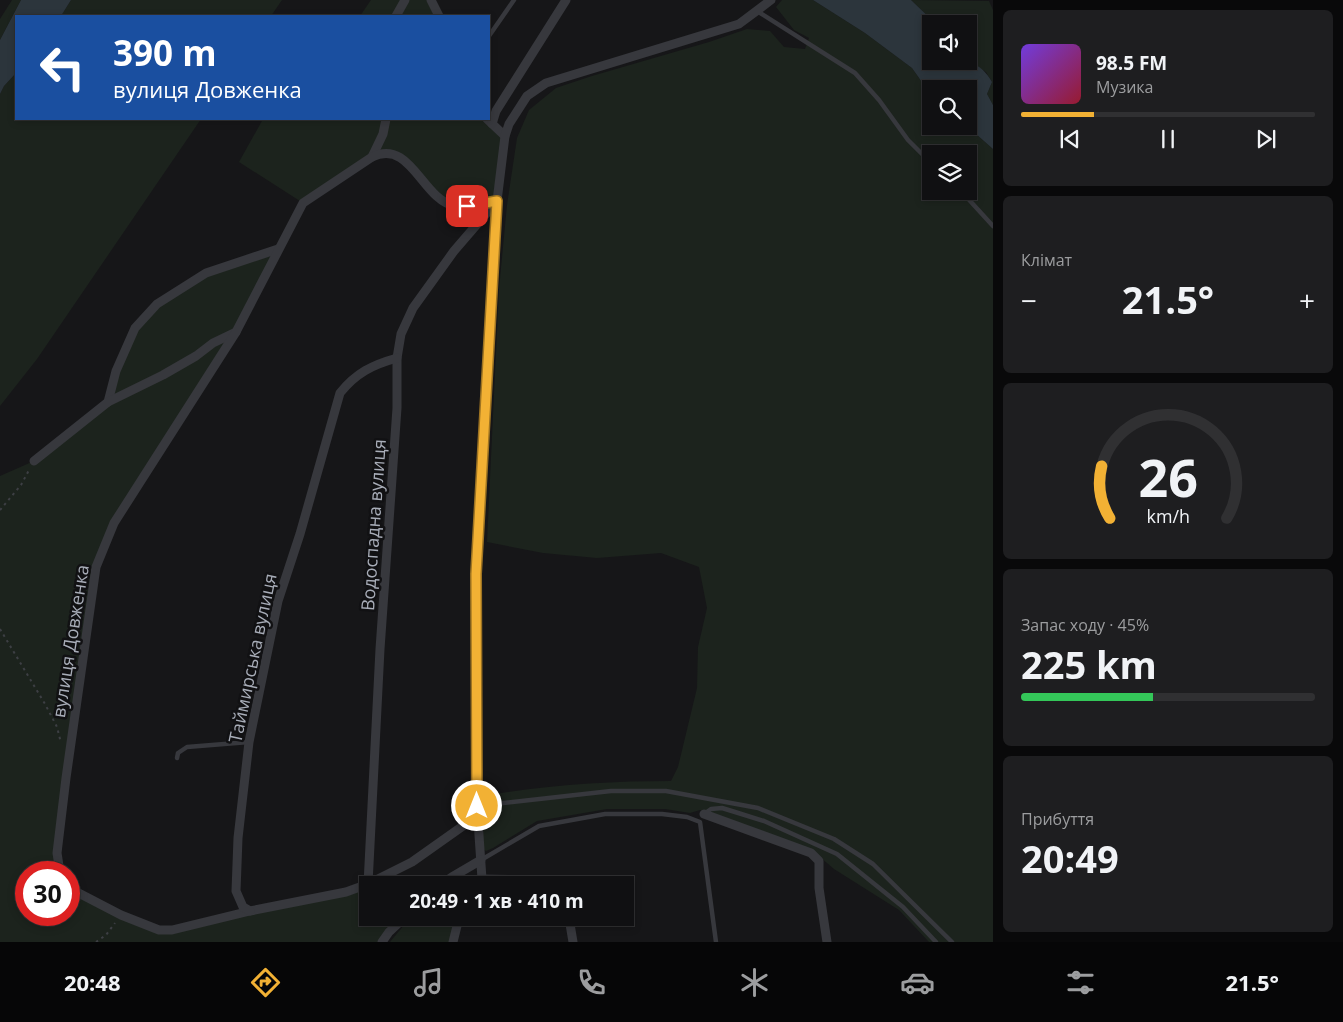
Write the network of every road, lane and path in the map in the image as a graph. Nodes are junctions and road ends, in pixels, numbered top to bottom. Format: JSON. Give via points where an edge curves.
{"nodes":[{"id":1,"x":405,"y":0,"type":"edge"},
{"id":2,"x":431,"y":0,"type":"edge"},
{"id":3,"x":514,"y":0,"type":"edge"},
{"id":4,"x":566,"y":0,"type":"edge"},
{"id":5,"x":771,"y":0,"type":"edge"},
{"id":6,"x":757,"y":11,"type":"junction"},
{"id":7,"x":397,"y":15,"type":"edge"},
{"id":8,"x":438,"y":15,"type":"edge"},
{"id":9,"x":490,"y":35,"type":"edge"},
{"id":10,"x":386,"y":120,"type":"edge"},
{"id":11,"x":490,"y":120,"type":"edge"},
{"id":12,"x":489,"y":121,"type":"edge"},
{"id":13,"x":506,"y":136,"type":"junction"},
{"id":14,"x":922,"y":154,"type":"edge"},
{"id":15,"x":372,"y":157,"type":"junction"},
{"id":16,"x":969,"y":200,"type":"edge"},
{"id":17,"x":497,"y":201,"type":"junction"},
{"id":18,"x":993,"y":226,"type":"edge"},
{"id":19,"x":278,"y":249,"type":"junction"},
{"id":20,"x":236,"y":332,"type":"junction"},
{"id":21,"x":397,"y":358,"type":"junction"},
{"id":22,"x":108,"y":402,"type":"junction"},
{"id":23,"x":34,"y":461,"type":"joint"},
{"id":24,"x":0,"y":510,"type":"edge"},
{"id":25,"x":0,"y":629,"type":"edge"},
{"id":26,"x":249,"y":742,"type":"junction"},
{"id":27,"x":61,"y":744,"type":"dead end"},
{"id":28,"x":177,"y":758,"type":"dead end"},
{"id":29,"x":477,"y":806,"type":"junction"},
{"id":30,"x":477,"y":816,"type":"junction"},
{"id":31,"x":702,"y":818,"type":"junction"},
{"id":32,"x":480,"y":860,"type":"junction"},
{"id":33,"x":59,"y":861,"type":"edge"},
{"id":34,"x":368,"y":876,"type":"edge"},
{"id":35,"x":384,"y":876,"type":"edge"},
{"id":36,"x":452,"y":876,"type":"edge"},
{"id":37,"x":480,"y":876,"type":"edge"},
{"id":38,"x":359,"y":887,"type":"edge"},
{"id":39,"x":80,"y":894,"type":"edge"},
{"id":40,"x":250,"y":911,"type":"junction"},
{"id":41,"x":121,"y":915,"type":"junction"},
{"id":42,"x":395,"y":926,"type":"edge"},
{"id":43,"x":457,"y":926,"type":"edge"},
{"id":44,"x":570,"y":926,"type":"edge"},
{"id":45,"x":96,"y":942,"type":"edge"},
{"id":46,"x":382,"y":942,"type":"edge"},
{"id":47,"x":453,"y":942,"type":"edge"},
{"id":48,"x":573,"y":942,"type":"edge"},
{"id":49,"x":716,"y":942,"type":"edge"},
{"id":50,"x":827,"y":942,"type":"edge"},
{"id":51,"x":936,"y":942,"type":"edge"},
{"id":52,"x":952,"y":942,"type":"edge"}],
"edges":[{"from":1,"to":7,"type":"street"},
{"from":2,"to":8,"type":"street"},
{"from":3,"to":9,"type":"lane"},
{"from":4,"to":11,"type":"street"},
{"from":5,"to":6,"type":"street"},
{"from":6,"to":13,"type":"street","via":[[739,24],[546,83],[527,96],[509,124]]},
{"from":6,"to":14,"type":"lane","via":[[855,72]]},
{"from":10,"to":15,"type":"street"},
{"from":12,"to":13,"type":"street"},
{"from":13,"to":17,"type":"street"},
{"from":15,"to":17,"type":"street","name":"вулиця Довженка","via":[[390,152],[397,155],[441,199],[454,206]]},
{"from":15,"to":19,"type":"street","name":"вулиця Довженка","via":[[303,203]]},
{"from":16,"to":18,"type":"lane"},
{"from":17,"to":21,"type":"street","name":"Водоспадна вулиця","via":[[454,251],[413,308],[401,334]]},
{"from":17,"to":29,"type":"street","via":[[476,574]]},
{"from":19,"to":20,"type":"street","name":"вулиця Довженка"},
{"from":19,"to":22,"type":"street","via":[[206,273],[157,304],[135,328],[116,371]]},
{"from":20,"to":22,"type":"street","via":[[163,375]]},
{"from":20,"to":33,"type":"street","name":"вулиця Довженка","via":[[114,522],[96,566],[66,778]]},
{"from":21,"to":26,"type":"street","name":"Таймирська вулиця","via":[[369,368],[350,380],[340,393],[278,601]]},
{"from":21,"to":34,"type":"street","name":"Водоспадна вулиця","via":[[398,408],[380,649]]},
{"from":22,"to":23,"type":"street"},
{"from":23,"to":24,"type":"path","via":[[21,485]]},
{"from":25,"to":27,"type":"path","via":[[50,712]]},
{"from":26,"to":28,"type":"lane","via":[[187,747],[178,753]]},
{"from":26,"to":40,"type":"street","name":"Таймирська вулиця","via":[[238,838],[236,891],[242,907]]},
{"from":29,"to":30,"type":"street"},
{"from":29,"to":52,"type":"lane","via":[[611,790],[666,791],[758,808],[834,839],[873,864]]},
{"from":30,"to":32,"type":"street"},
{"from":30,"to":35,"type":"street","via":[[412,862]]},
{"from":31,"to":32,"type":"lane","via":[[605,814],[539,826]]},
{"from":31,"to":49,"type":"lane"},
{"from":31,"to":50,"type":"street","via":[[811,853],[819,861],[821,872]]},
{"from":31,"to":51,"type":"lane","via":[[711,809],[722,808],[764,821],[837,854],[903,907]]},
{"from":32,"to":36,"type":"street"},
{"from":32,"to":37,"type":"street"},
{"from":38,"to":40,"type":"street"},
{"from":39,"to":41,"type":"street"},
{"from":40,"to":41,"type":"street","via":[[172,930],[159,930]]},
{"from":41,"to":45,"type":"path","via":[[106,935]]},
{"from":42,"to":46,"type":"street"},
{"from":43,"to":47,"type":"street"},
{"from":44,"to":48,"type":"street"}]}
